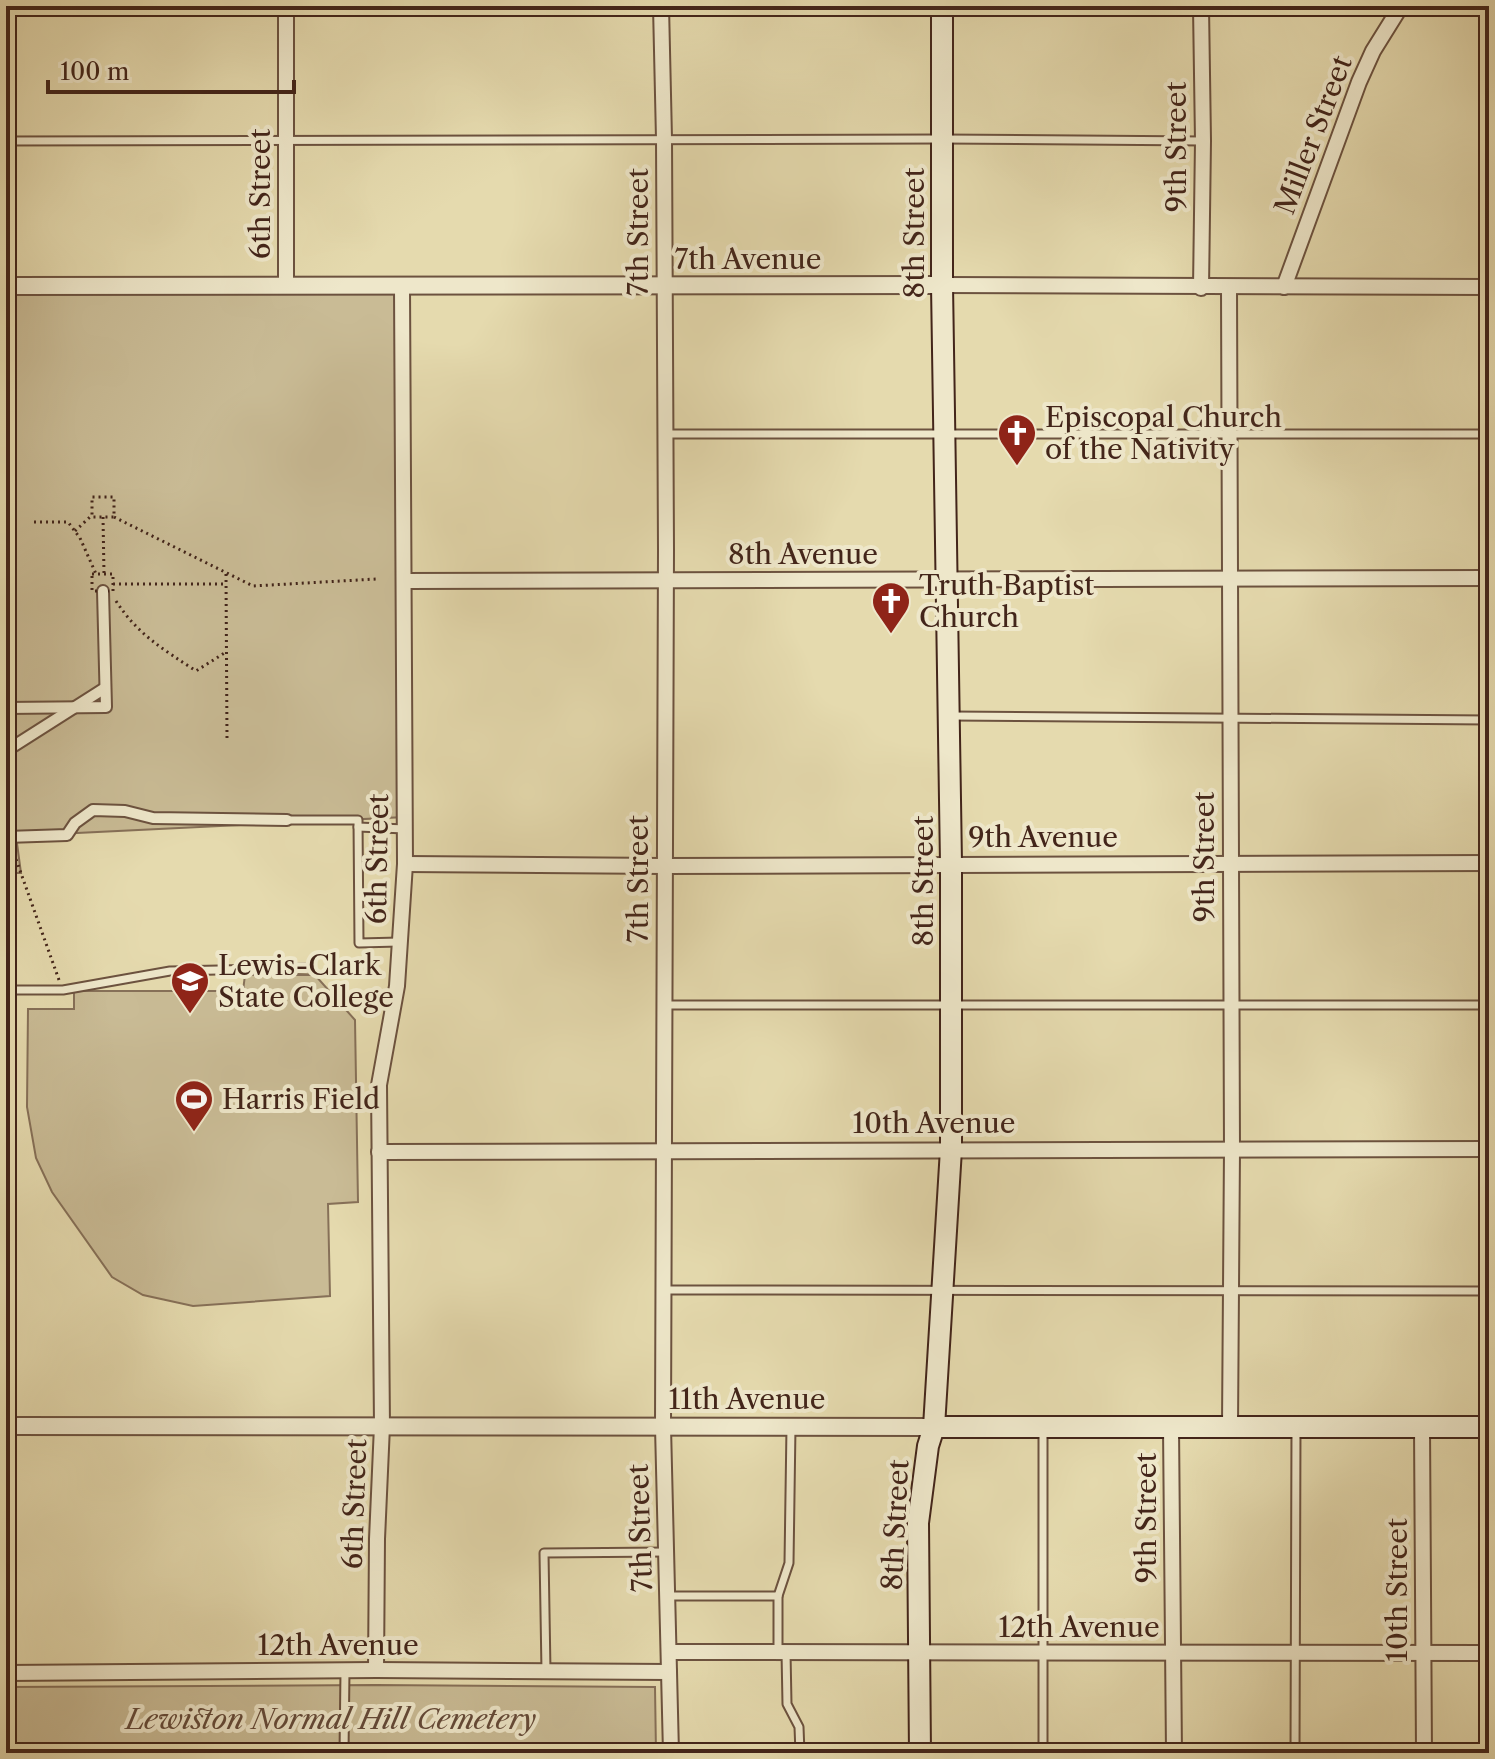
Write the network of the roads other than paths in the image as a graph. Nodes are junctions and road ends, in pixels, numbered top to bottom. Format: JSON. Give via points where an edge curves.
{"nodes":[{"id":1,"x":286,"y":6,"type":"edge"},
{"id":2,"x":661,"y":6,"type":"edge"},
{"id":3,"x":942,"y":6,"type":"edge"},
{"id":4,"x":1122,"y":6,"type":"edge"},
{"id":5,"x":1401,"y":6,"type":"edge"},
{"id":6,"x":1201,"y":7,"type":"edge"},
{"id":7,"x":664,"y":139,"type":"junction"},
{"id":8,"x":942,"y":139,"type":"junction"},
{"id":9,"x":286,"y":140,"type":"junction"},
{"id":10,"x":6,"y":141,"type":"edge"},
{"id":11,"x":1203,"y":141,"type":"junction"},
{"id":12,"x":664,"y":285,"type":"junction"},
{"id":13,"x":942,"y":285,"type":"junction"},
{"id":14,"x":6,"y":286,"type":"edge"},
{"id":15,"x":286,"y":286,"type":"junction"},
{"id":16,"x":402,"y":287,"type":"junction"},
{"id":17,"x":1284,"y":287,"type":"junction"},
{"id":18,"x":1489,"y":287,"type":"edge"},
{"id":19,"x":1201,"y":288,"type":"junction"},
{"id":20,"x":1229,"y":288,"type":"junction"},
{"id":21,"x":944,"y":433,"type":"junction"},
{"id":22,"x":666,"y":434,"type":"junction"},
{"id":23,"x":1489,"y":434,"type":"edge"},
{"id":24,"x":1230,"y":435,"type":"junction"},
{"id":25,"x":1231,"y":578,"type":"junction"},
{"id":26,"x":1489,"y":578,"type":"edge"},
{"id":27,"x":666,"y":580,"type":"junction"},
{"id":28,"x":947,"y":580,"type":"junction"},
{"id":29,"x":404,"y":581,"type":"junction"},
{"id":30,"x":106,"y":591,"type":"road end"},
{"id":31,"x":105,"y":688,"type":"junction"},
{"id":32,"x":6,"y":708,"type":"edge"},
{"id":33,"x":75,"y":708,"type":"junction"},
{"id":34,"x":949,"y":716,"type":"junction"},
{"id":35,"x":1230,"y":718,"type":"junction"},
{"id":36,"x":1489,"y":720,"type":"edge"},
{"id":37,"x":6,"y":751,"type":"edge"},
{"id":38,"x":287,"y":820,"type":"joint"},
{"id":39,"x":358,"y":827,"type":"junction"},
{"id":40,"x":405,"y":829,"type":"junction"},
{"id":41,"x":7,"y":837,"type":"edge"},
{"id":42,"x":1230,"y":863,"type":"junction"},
{"id":43,"x":1489,"y":863,"type":"edge"},
{"id":44,"x":405,"y":864,"type":"junction"},
{"id":45,"x":951,"y":864,"type":"junction"},
{"id":46,"x":664,"y":866,"type":"junction"},
{"id":47,"x":402,"y":942,"type":"junction"},
{"id":48,"x":309,"y":968,"type":"dead end"},
{"id":49,"x":6,"y":990,"type":"edge"},
{"id":50,"x":664,"y":1005,"type":"junction"},
{"id":51,"x":951,"y":1005,"type":"junction"},
{"id":52,"x":1489,"y":1005,"type":"edge"},
{"id":53,"x":1231,"y":1006,"type":"junction"},
{"id":54,"x":664,"y":1149,"type":"junction"},
{"id":55,"x":951,"y":1149,"type":"junction"},
{"id":56,"x":1232,"y":1149,"type":"junction"},
{"id":57,"x":1489,"y":1149,"type":"edge"},
{"id":58,"x":379,"y":1152,"type":"junction"},
{"id":59,"x":663,"y":1290,"type":"junction"},
{"id":60,"x":943,"y":1290,"type":"junction"},
{"id":61,"x":1489,"y":1291,"type":"edge"},
{"id":62,"x":1231,"y":1293,"type":"junction"},
{"id":63,"x":6,"y":1426,"type":"edge"},
{"id":64,"x":382,"y":1426,"type":"junction"},
{"id":65,"x":663,"y":1427,"type":"junction"},
{"id":66,"x":791,"y":1427,"type":"junction"},
{"id":67,"x":934,"y":1427,"type":"junction"},
{"id":68,"x":1043,"y":1427,"type":"junction"},
{"id":69,"x":1171,"y":1427,"type":"junction"},
{"id":70,"x":1230,"y":1427,"type":"junction"},
{"id":71,"x":1296,"y":1427,"type":"junction"},
{"id":72,"x":1422,"y":1427,"type":"junction"},
{"id":73,"x":1489,"y":1427,"type":"edge"},
{"id":74,"x":667,"y":1552,"type":"junction"},
{"id":75,"x":668,"y":1596,"type":"junction"},
{"id":76,"x":778,"y":1596,"type":"junction"},
{"id":77,"x":670,"y":1652,"type":"junction"},
{"id":78,"x":782,"y":1652,"type":"junction"},
{"id":79,"x":919,"y":1652,"type":"junction"},
{"id":80,"x":1042,"y":1653,"type":"junction"},
{"id":81,"x":1296,"y":1653,"type":"junction"},
{"id":82,"x":1423,"y":1653,"type":"junction"},
{"id":83,"x":1489,"y":1653,"type":"edge"},
{"id":84,"x":1173,"y":1654,"type":"junction"},
{"id":85,"x":345,"y":1670,"type":"junction"},
{"id":86,"x":376,"y":1670,"type":"junction"},
{"id":87,"x":546,"y":1671,"type":"junction"},
{"id":88,"x":669,"y":1672,"type":"junction"},
{"id":89,"x":6,"y":1673,"type":"edge"},
{"id":90,"x":344,"y":1753,"type":"edge"},
{"id":91,"x":671,"y":1753,"type":"edge"},
{"id":92,"x":800,"y":1753,"type":"edge"},
{"id":93,"x":920,"y":1753,"type":"edge"},
{"id":94,"x":1043,"y":1753,"type":"edge"},
{"id":95,"x":1174,"y":1753,"type":"edge"},
{"id":96,"x":1295,"y":1753,"type":"edge"},
{"id":97,"x":1424,"y":1753,"type":"edge"}],
"edges":[{"from":1,"to":9,"type":"street","name":"6th Street"},
{"from":2,"to":7,"type":"street","name":"7th Street"},
{"from":3,"to":8,"type":"main road","name":"8th Street"},
{"from":4,"to":6,"type":"street"},
{"from":5,"to":17,"type":"street","name":"Miller Street","via":[[1359,82]]},
{"from":6,"to":11,"type":"street","name":"9th Street"},
{"from":7,"to":8,"type":"lane"},
{"from":7,"to":9,"type":"lane"},
{"from":7,"to":12,"type":"street","name":"7th Street"},
{"from":8,"to":11,"type":"lane"},
{"from":8,"to":13,"type":"main road","name":"8th Street"},
{"from":9,"to":10,"type":"lane"},
{"from":9,"to":15,"type":"street","name":"6th Street"},
{"from":11,"to":19,"type":"street","name":"9th Street"},
{"from":12,"to":13,"type":"street","name":"7th Avenue"},
{"from":12,"to":16,"type":"street","name":"7th Avenue"},
{"from":12,"to":22,"type":"street","name":"7th Street"},
{"from":13,"to":19,"type":"street","name":"7th Avenue"},
{"from":13,"to":21,"type":"main road","name":"8th Street"},
{"from":14,"to":15,"type":"street","name":"7th Avenue"},
{"from":15,"to":16,"type":"street","name":"7th Avenue"},
{"from":16,"to":29,"type":"street","name":"6th Street"},
{"from":17,"to":18,"type":"street","name":"7th Avenue"},
{"from":17,"to":20,"type":"street","name":"7th Avenue"},
{"from":19,"to":20,"type":"street","name":"7th Avenue"},
{"from":20,"to":24,"type":"street","name":"9th Street"},
{"from":21,"to":22,"type":"lane"},
{"from":21,"to":24,"type":"lane"},
{"from":21,"to":28,"type":"main road","name":"8th Street"},
{"from":22,"to":27,"type":"street","name":"7th Street"},
{"from":23,"to":24,"type":"lane"},
{"from":24,"to":25,"type":"street","name":"9th Street"},
{"from":25,"to":26,"type":"street","name":"8th Avenue"},
{"from":25,"to":28,"type":"street","name":"8th Avenue"},
{"from":25,"to":35,"type":"street","name":"9th Street"},
{"from":27,"to":28,"type":"street","name":"8th Avenue"},
{"from":27,"to":29,"type":"street","name":"8th Avenue"},
{"from":27,"to":46,"type":"street","name":"7th Street"},
{"from":28,"to":34,"type":"main road","name":"8th Street"},
{"from":29,"to":40,"type":"street","name":"6th Street"},
{"from":30,"to":31,"type":"street"},
{"from":31,"to":33,"type":"street"},
{"from":31,"to":33,"type":"street","via":[[106,707]]},
{"from":32,"to":33,"type":"street"},
{"from":33,"to":37,"type":"street"},
{"from":34,"to":35,"type":"lane"},
{"from":34,"to":45,"type":"main road","name":"8th Street"},
{"from":35,"to":36,"type":"lane"},
{"from":35,"to":42,"type":"street","name":"9th Street"},
{"from":38,"to":39,"type":"lane","via":[[358,820]]},
{"from":38,"to":41,"type":"street","via":[[153,818],[93,810],[67,835]]},
{"from":39,"to":40,"type":"lane"},
{"from":39,"to":47,"type":"lane","via":[[359,943]]},
{"from":40,"to":44,"type":"street","name":"6th Street"},
{"from":42,"to":43,"type":"street","name":"9th Avenue"},
{"from":42,"to":45,"type":"street","name":"9th Avenue"},
{"from":42,"to":53,"type":"street","name":"9th Street"},
{"from":44,"to":46,"type":"street","name":"9th Avenue"},
{"from":44,"to":47,"type":"street","name":"6th Street"},
{"from":45,"to":46,"type":"street","name":"9th Avenue"},
{"from":45,"to":51,"type":"main road","name":"8th Street"},
{"from":46,"to":50,"type":"street","name":"7th Street"},
{"from":47,"to":58,"type":"street","name":"6th Street","via":[[379,1085]]},
{"from":48,"to":49,"type":"lane","via":[[170,971],[63,990]]},
{"from":50,"to":51,"type":"lane"},
{"from":50,"to":54,"type":"street","name":"7th Street"},
{"from":51,"to":53,"type":"lane"},
{"from":51,"to":55,"type":"main road","name":"8th Street"},
{"from":52,"to":53,"type":"lane"},
{"from":53,"to":56,"type":"street","name":"9th Street"},
{"from":54,"to":55,"type":"street","name":"10th Avenue"},
{"from":54,"to":58,"type":"street","name":"10th Avenue"},
{"from":54,"to":59,"type":"street","name":"7th Street"},
{"from":55,"to":56,"type":"street","name":"10th Avenue"},
{"from":55,"to":60,"type":"main road","name":"8th Street"},
{"from":56,"to":57,"type":"street","name":"10th Avenue"},
{"from":56,"to":62,"type":"street","name":"9th Street"},
{"from":58,"to":64,"type":"street","name":"6th Street"},
{"from":59,"to":60,"type":"lane"},
{"from":59,"to":65,"type":"street","name":"7th Street"},
{"from":60,"to":62,"type":"lane"},
{"from":60,"to":67,"type":"main road","name":"8th Street"},
{"from":61,"to":62,"type":"lane"},
{"from":62,"to":70,"type":"street","name":"9th Street"},
{"from":63,"to":64,"type":"street","name":"11th Avenue"},
{"from":64,"to":65,"type":"street","name":"11th Avenue"},
{"from":64,"to":86,"type":"street","name":"6th Street"},
{"from":65,"to":66,"type":"street","name":"11th Avenue"},
{"from":65,"to":74,"type":"street","name":"7th Street"},
{"from":66,"to":67,"type":"street","name":"11th Avenue"},
{"from":66,"to":76,"type":"lane","via":[[789,1563]]},
{"from":67,"to":68,"type":"main road","name":"11th Avenue"},
{"from":67,"to":79,"type":"main road","name":"8th Street","via":[[918,1523]]},
{"from":68,"to":69,"type":"main road","name":"11th Avenue"},
{"from":68,"to":80,"type":"lane"},
{"from":69,"to":70,"type":"main road","name":"11th Avenue"},
{"from":69,"to":84,"type":"street","name":"9th Street"},
{"from":70,"to":71,"type":"main road","name":"11th Avenue"},
{"from":71,"to":72,"type":"main road","name":"11th Avenue"},
{"from":71,"to":81,"type":"lane"},
{"from":72,"to":73,"type":"main road","name":"11th Avenue"},
{"from":72,"to":82,"type":"street","name":"10th Street"},
{"from":74,"to":75,"type":"street","name":"7th Street"},
{"from":74,"to":87,"type":"lane","via":[[544,1553]]},
{"from":75,"to":76,"type":"lane"},
{"from":75,"to":77,"type":"street","name":"7th Street"},
{"from":76,"to":78,"type":"lane"},
{"from":77,"to":78,"type":"street","name":"12th Avenue"},
{"from":77,"to":88,"type":"street","name":"7th Street"},
{"from":78,"to":79,"type":"street","name":"12th Avenue"},
{"from":78,"to":92,"type":"lane","via":[[787,1704],[799,1727]]},
{"from":79,"to":80,"type":"street","name":"12th Avenue"},
{"from":79,"to":93,"type":"main road","name":"8th Street"},
{"from":80,"to":84,"type":"street","name":"12th Avenue"},
{"from":80,"to":94,"type":"lane"},
{"from":81,"to":82,"type":"street","name":"12th Avenue"},
{"from":81,"to":84,"type":"street","name":"12th Avenue"},
{"from":81,"to":96,"type":"lane"},
{"from":82,"to":83,"type":"street","name":"12th Avenue"},
{"from":82,"to":97,"type":"street","name":"10th Street"},
{"from":84,"to":95,"type":"street","name":"9th Street"},
{"from":85,"to":86,"type":"street","name":"12th Avenue"},
{"from":85,"to":89,"type":"street","name":"12th Avenue"},
{"from":85,"to":90,"type":"lane"},
{"from":86,"to":87,"type":"street","name":"12th Avenue"},
{"from":87,"to":88,"type":"street","name":"12th Avenue"},
{"from":88,"to":91,"type":"street","name":"7th Street"}]}
